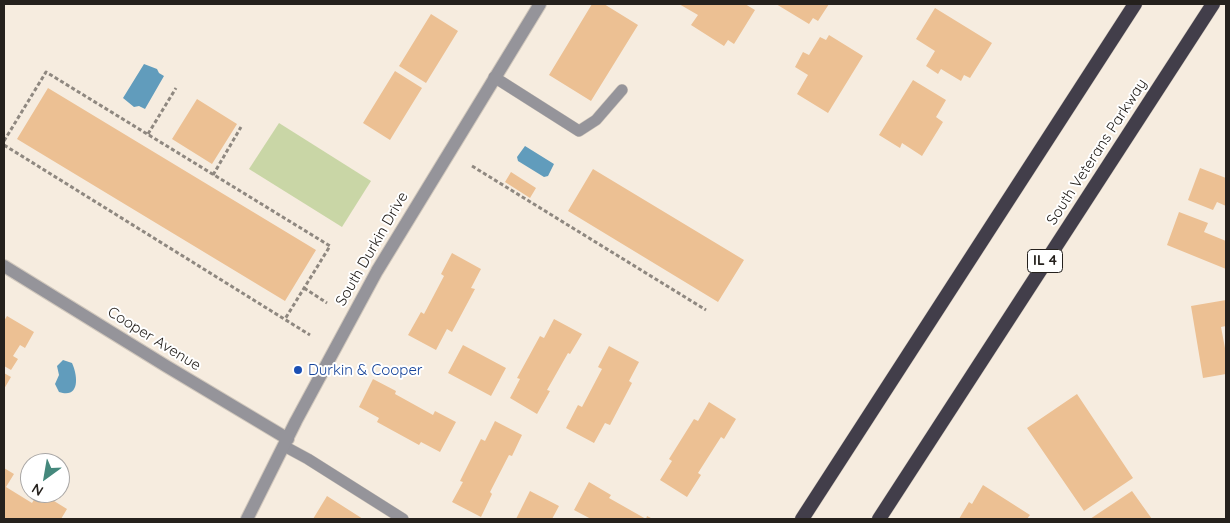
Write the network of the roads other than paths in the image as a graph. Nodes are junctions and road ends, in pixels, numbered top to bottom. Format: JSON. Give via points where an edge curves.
{"nodes":[{"id":1,"x":540,"y":4,"type":"edge"},
{"id":2,"x":1135,"y":4,"type":"edge"},
{"id":3,"x":1212,"y":4,"type":"edge"},
{"id":4,"x":494,"y":78,"type":"junction"},
{"id":5,"x":622,"y":90,"type":"dead end"},
{"id":6,"x":4,"y":266,"type":"edge"},
{"id":7,"x":286,"y":442,"type":"junction"},
{"id":8,"x":247,"y":519,"type":"edge"},
{"id":9,"x":403,"y":519,"type":"edge"},
{"id":10,"x":802,"y":519,"type":"edge"},
{"id":11,"x":878,"y":519,"type":"edge"}],
"edges":[{"from":1,"to":4,"type":"street","name":"South Durkin Drive"},
{"from":2,"to":10,"type":"highway"},
{"from":3,"to":11,"type":"highway","name":"South Veterans Parkway","number":"IL 4"},
{"from":4,"to":5,"type":"lane","via":[[579,131],[596,120]]},
{"from":4,"to":7,"type":"street","name":"South Durkin Drive","via":[[377,271]]},
{"from":6,"to":7,"type":"street","name":"Cooper Avenue"},
{"from":7,"to":8,"type":"street","name":"South Durkin Drive"},
{"from":7,"to":9,"type":"lane"}]}
